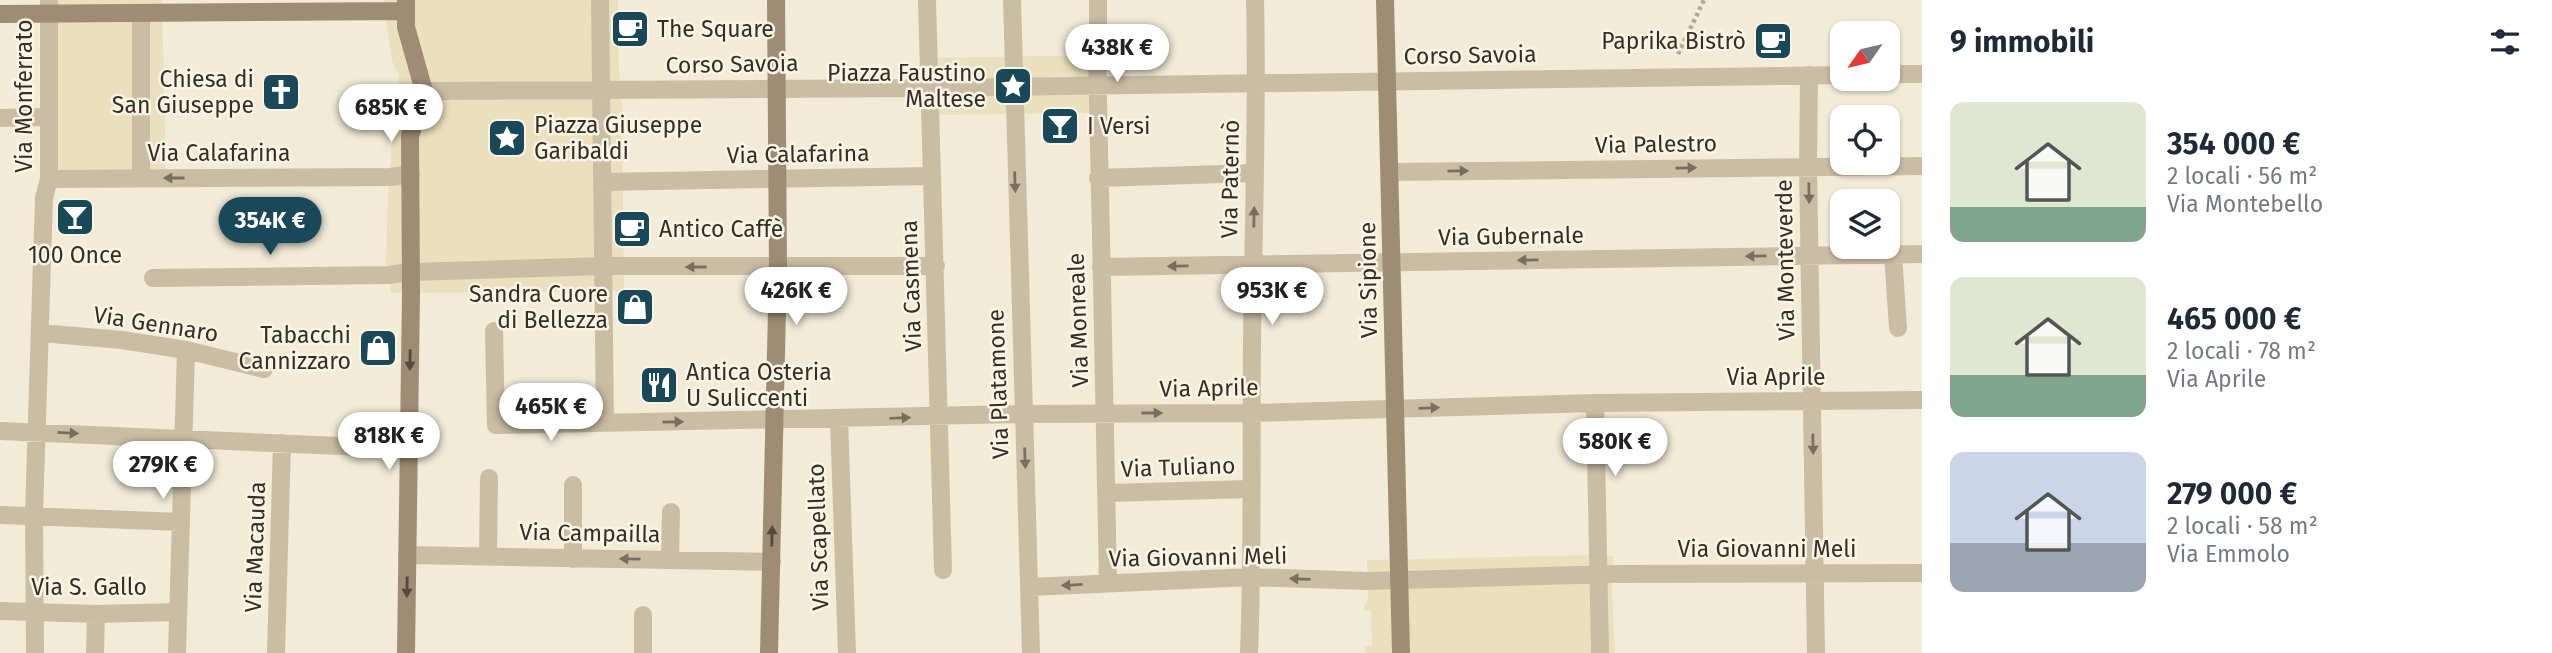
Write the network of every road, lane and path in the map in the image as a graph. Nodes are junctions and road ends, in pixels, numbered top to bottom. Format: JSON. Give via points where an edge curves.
{"nodes":[{"id":1,"x":600,"y":0,"type":"edge"},
{"id":2,"x":776,"y":0,"type":"edge"},
{"id":3,"x":927,"y":0,"type":"edge"},
{"id":4,"x":1012,"y":0,"type":"edge"},
{"id":5,"x":1098,"y":0,"type":"edge"},
{"id":6,"x":1255,"y":0,"type":"edge"},
{"id":7,"x":1385,"y":0,"type":"edge"},
{"id":8,"x":1704,"y":0,"type":"edge"},
{"id":9,"x":406,"y":5,"type":"edge"},
{"id":10,"x":235,"y":6,"type":"edge"},
{"id":11,"x":49,"y":7,"type":"edge"},
{"id":12,"x":141,"y":13,"type":"junction"},
{"id":13,"x":0,"y":14,"type":"edge"},
{"id":14,"x":1098,"y":36,"type":"dead end"},
{"id":15,"x":1097,"y":55,"type":"dead end"},
{"id":16,"x":1900,"y":74,"type":"edge"},
{"id":17,"x":1922,"y":74,"type":"edge"},
{"id":18,"x":1809,"y":75,"type":"junction"},
{"id":19,"x":1830,"y":75,"type":"edge"},
{"id":20,"x":1667,"y":77,"type":"junction"},
{"id":21,"x":1387,"y":80,"type":"junction"},
{"id":22,"x":1257,"y":82,"type":"junction"},
{"id":23,"x":1098,"y":84,"type":"junction"},
{"id":24,"x":1013,"y":86,"type":"junction"},
{"id":25,"x":776,"y":88,"type":"junction"},
{"id":26,"x":928,"y":88,"type":"junction"},
{"id":27,"x":601,"y":90,"type":"junction"},
{"id":28,"x":424,"y":91,"type":"junction"},
{"id":29,"x":48,"y":117,"type":"junction"},
{"id":30,"x":0,"y":118,"type":"edge"},
{"id":31,"x":1808,"y":166,"type":"junction"},
{"id":32,"x":1922,"y":166,"type":"edge"},
{"id":33,"x":1390,"y":172,"type":"junction"},
{"id":34,"x":1254,"y":173,"type":"junction"},
{"id":35,"x":411,"y":174,"type":"junction"},
{"id":36,"x":932,"y":176,"type":"junction"},
{"id":37,"x":141,"y":178,"type":"junction"},
{"id":38,"x":1098,"y":178,"type":"junction"},
{"id":39,"x":49,"y":179,"type":"junction"},
{"id":40,"x":778,"y":179,"type":"junction"},
{"id":41,"x":603,"y":182,"type":"junction"},
{"id":42,"x":1900,"y":254,"type":"edge"},
{"id":43,"x":1922,"y":254,"type":"edge"},
{"id":44,"x":1810,"y":255,"type":"junction"},
{"id":45,"x":1830,"y":255,"type":"edge"},
{"id":46,"x":1893,"y":259,"type":"edge"},
{"id":47,"x":1392,"y":262,"type":"junction"},
{"id":48,"x":1253,"y":264,"type":"junction"},
{"id":49,"x":604,"y":266,"type":"junction"},
{"id":50,"x":936,"y":266,"type":"junction"},
{"id":51,"x":778,"y":267,"type":"junction"},
{"id":52,"x":1101,"y":267,"type":"junction"},
{"id":53,"x":411,"y":272,"type":"junction"},
{"id":54,"x":153,"y":278,"type":"dead end"},
{"id":55,"x":1898,"y":328,"type":"dead end"},
{"id":56,"x":494,"y":331,"type":"dead end"},
{"id":57,"x":40,"y":332,"type":"junction"},
{"id":58,"x":186,"y":350,"type":"junction"},
{"id":59,"x":264,"y":369,"type":"dead end"},
{"id":60,"x":1922,"y":400,"type":"edge"},
{"id":61,"x":1812,"y":401,"type":"junction"},
{"id":62,"x":1595,"y":403,"type":"junction"},
{"id":63,"x":1396,"y":409,"type":"junction"},
{"id":64,"x":1251,"y":413,"type":"junction"},
{"id":65,"x":1023,"y":414,"type":"junction"},
{"id":66,"x":1106,"y":414,"type":"junction"},
{"id":67,"x":940,"y":416,"type":"junction"},
{"id":68,"x":839,"y":419,"type":"junction"},
{"id":69,"x":774,"y":421,"type":"junction"},
{"id":70,"x":605,"y":423,"type":"junction"},
{"id":71,"x":0,"y":431,"type":"edge"},
{"id":72,"x":37,"y":432,"type":"junction"},
{"id":73,"x":184,"y":439,"type":"junction"},
{"id":74,"x":282,"y":443,"type":"junction"},
{"id":75,"x":409,"y":449,"type":"junction"},
{"id":76,"x":489,"y":478,"type":"dead end"},
{"id":77,"x":573,"y":485,"type":"dead end"},
{"id":78,"x":1251,"y":489,"type":"junction"},
{"id":79,"x":1107,"y":493,"type":"junction"},
{"id":80,"x":671,"y":512,"type":"dead end"},
{"id":81,"x":34,"y":514,"type":"junction"},
{"id":82,"x":0,"y":515,"type":"edge"},
{"id":83,"x":181,"y":522,"type":"junction"},
{"id":84,"x":407,"y":555,"type":"junction"},
{"id":85,"x":488,"y":555,"type":"junction"},
{"id":86,"x":573,"y":559,"type":"junction"},
{"id":87,"x":670,"y":560,"type":"junction"},
{"id":88,"x":772,"y":562,"type":"junction"},
{"id":89,"x":943,"y":570,"type":"dead end"},
{"id":90,"x":1815,"y":573,"type":"junction"},
{"id":91,"x":1922,"y":573,"type":"edge"},
{"id":92,"x":1605,"y":574,"type":"junction"},
{"id":93,"x":1252,"y":577,"type":"junction"},
{"id":94,"x":1398,"y":580,"type":"junction"},
{"id":95,"x":1108,"y":583,"type":"junction"},
{"id":96,"x":1030,"y":587,"type":"junction"},
{"id":97,"x":0,"y":611,"type":"edge"},
{"id":98,"x":36,"y":612,"type":"junction"},
{"id":99,"x":178,"y":612,"type":"junction"},
{"id":100,"x":96,"y":614,"type":"junction"},
{"id":101,"x":643,"y":615,"type":"dead end"},
{"id":102,"x":35,"y":653,"type":"edge"},
{"id":103,"x":94,"y":653,"type":"edge"},
{"id":104,"x":177,"y":653,"type":"edge"},
{"id":105,"x":276,"y":653,"type":"edge"},
{"id":106,"x":406,"y":653,"type":"edge"},
{"id":107,"x":643,"y":653,"type":"edge"},
{"id":108,"x":769,"y":653,"type":"edge"},
{"id":109,"x":847,"y":653,"type":"edge"},
{"id":110,"x":1031,"y":653,"type":"edge"},
{"id":111,"x":1249,"y":653,"type":"edge"},
{"id":112,"x":1401,"y":653,"type":"edge"},
{"id":113,"x":1600,"y":653,"type":"edge"},
{"id":114,"x":1816,"y":653,"type":"edge"}],
"edges":[{"from":1,"to":27,"type":"street"},
{"from":2,"to":25,"type":"street"},
{"from":3,"to":26,"type":"street","name":"Via Casmena"},
{"from":4,"to":24,"type":"street","name":"Via Platamone"},
{"from":5,"to":14,"type":"street"},
{"from":6,"to":22,"type":"street","name":"Via Paternò"},
{"from":7,"to":21,"type":"street","name":"Via Sipione"},
{"from":8,"to":20,"type":"path"},
{"from":9,"to":10,"type":"street","via":[[385,12]]},
{"from":9,"to":28,"type":"street","via":[[406,26]]},
{"from":10,"to":12,"type":"street"},
{"from":11,"to":12,"type":"street"},
{"from":11,"to":13,"type":"street"},
{"from":11,"to":29,"type":"street","name":"Via Monferrato"},
{"from":12,"to":37,"type":"street"},
{"from":15,"to":23,"type":"street","name":"Via Monreale"},
{"from":16,"to":17,"type":"street"},
{"from":18,"to":19,"type":"street","name":"Corso Savoia"},
{"from":18,"to":20,"type":"street","name":"Corso Savoia"},
{"from":18,"to":31,"type":"street","name":"Via Monteverde"},
{"from":20,"to":21,"type":"street","name":"Corso Savoia"},
{"from":21,"to":22,"type":"street","name":"Corso Savoia"},
{"from":21,"to":33,"type":"street","name":"Via Sipione"},
{"from":22,"to":23,"type":"street","name":"Corso Savoia"},
{"from":22,"to":34,"type":"street","name":"Via Paternò"},
{"from":23,"to":24,"type":"street","name":"Corso Savoia"},
{"from":23,"to":38,"type":"street","name":"Via Monreale"},
{"from":24,"to":26,"type":"street","name":"Corso Savoia"},
{"from":24,"to":65,"type":"street","name":"Via Platamone","one_way":true},
{"from":25,"to":26,"type":"street","name":"Corso Savoia"},
{"from":25,"to":27,"type":"street","name":"Corso Savoia"},
{"from":25,"to":40,"type":"street"},
{"from":26,"to":36,"type":"street","name":"Via Casmena"},
{"from":27,"to":28,"type":"street","name":"Corso Savoia"},
{"from":27,"to":41,"type":"street"},
{"from":28,"to":35,"type":"street","via":[[410,135]]},
{"from":29,"to":30,"type":"street"},
{"from":29,"to":39,"type":"street","name":"Via Monferrato"},
{"from":31,"to":32,"type":"street","name":"Via Palestro"},
{"from":33,"to":31,"type":"street","name":"Via Palestro","one_way":true},
{"from":31,"to":44,"type":"street","name":"Via Monteverde","one_way":true},
{"from":33,"to":47,"type":"street","name":"Via Sipione"},
{"from":34,"to":38,"type":"street"},
{"from":48,"to":34,"type":"street","name":"Via Paternò","one_way":true},
{"from":35,"to":37,"type":"street","name":"Via Calafarina","one_way":true},
{"from":35,"to":53,"type":"street"},
{"from":36,"to":40,"type":"street","name":"Via Calafarina"},
{"from":36,"to":50,"type":"street","name":"Via Casmena"},
{"from":37,"to":39,"type":"street","name":"Via Calafarina"},
{"from":38,"to":52,"type":"street","name":"Via Monreale"},
{"from":39,"to":57,"type":"street","name":"Via Monferrato","via":[[44,198]]},
{"from":40,"to":41,"type":"street","name":"Via Calafarina"},
{"from":40,"to":51,"type":"street"},
{"from":41,"to":49,"type":"street"},
{"from":42,"to":43,"type":"street","name":"Via Gubernale"},
{"from":44,"to":45,"type":"street","name":"Via Gubernale"},
{"from":44,"to":47,"type":"street","name":"Via Gubernale","one_way":true},
{"from":44,"to":61,"type":"street","name":"Via Monteverde"},
{"from":46,"to":55,"type":"street"},
{"from":47,"to":48,"type":"street","name":"Via Gubernale"},
{"from":47,"to":63,"type":"street","name":"Via Sipione"},
{"from":48,"to":52,"type":"street","name":"Via Gubernale","one_way":true},
{"from":48,"to":64,"type":"street","name":"Via Paternò"},
{"from":51,"to":49,"type":"street","one_way":true},
{"from":49,"to":53,"type":"street"},
{"from":49,"to":70,"type":"street"},
{"from":50,"to":51,"type":"street"},
{"from":50,"to":67,"type":"street","name":"Via Casmena"},
{"from":51,"to":69,"type":"street"},
{"from":52,"to":66,"type":"street","name":"Via Monreale"},
{"from":53,"to":54,"type":"street"},
{"from":53,"to":75,"type":"street","one_way":true},
{"from":56,"to":70,"type":"street","name":"Via Aprile","via":[[496,425]]},
{"from":57,"to":58,"type":"street","name":"Via Gennaro"},
{"from":57,"to":72,"type":"street","name":"Via Monferrato"},
{"from":58,"to":59,"type":"street","name":"Via Gennaro"},
{"from":58,"to":73,"type":"street"},
{"from":60,"to":61,"type":"street","name":"Via Aprile"},
{"from":61,"to":62,"type":"street","name":"Via Aprile"},
{"from":61,"to":90,"type":"street","name":"Via Monteverde","one_way":true},
{"from":63,"to":62,"type":"street","name":"Via Aprile","one_way":true},
{"from":62,"to":92,"type":"street","via":[[1597,555]]},
{"from":63,"to":64,"type":"street","name":"Via Aprile"},
{"from":63,"to":94,"type":"street","name":"Via Sipione"},
{"from":66,"to":64,"type":"street","name":"Via Aprile","one_way":true},
{"from":64,"to":78,"type":"street","name":"Via Paternò"},
{"from":65,"to":66,"type":"street","name":"Via Aprile"},
{"from":65,"to":67,"type":"street","name":"Via Aprile"},
{"from":65,"to":96,"type":"street","name":"Via Platamone","one_way":true},
{"from":66,"to":79,"type":"street","name":"Via Monreale"},
{"from":68,"to":67,"type":"street","name":"Via Aprile","one_way":true},
{"from":67,"to":89,"type":"street","name":"Via Casmena"},
{"from":68,"to":69,"type":"street","name":"Via Aprile"},
{"from":68,"to":109,"type":"street","name":"Via Scapellato"},
{"from":70,"to":69,"type":"street","name":"Via Aprile","one_way":true},
{"from":88,"to":69,"type":"street","one_way":true},
{"from":71,"to":72,"type":"street"},
{"from":72,"to":73,"type":"street","one_way":true},
{"from":72,"to":81,"type":"street","name":"Via Monferrato"},
{"from":73,"to":74,"type":"street"},
{"from":73,"to":83,"type":"street"},
{"from":74,"to":75,"type":"street"},
{"from":74,"to":105,"type":"street","name":"Via Macauda"},
{"from":75,"to":84,"type":"street"},
{"from":76,"to":85,"type":"street"},
{"from":77,"to":86,"type":"street"},
{"from":78,"to":79,"type":"street","name":"Via Tuliano"},
{"from":78,"to":93,"type":"street","name":"Via Paternò"},
{"from":79,"to":95,"type":"street","name":"Via Monreale"},
{"from":80,"to":87,"type":"street"},
{"from":81,"to":82,"type":"street"},
{"from":81,"to":83,"type":"street"},
{"from":81,"to":98,"type":"street","name":"Via Monferrato"},
{"from":83,"to":99,"type":"street"},
{"from":84,"to":85,"type":"street","name":"Via Campailla"},
{"from":84,"to":106,"type":"street","one_way":true},
{"from":85,"to":86,"type":"street","name":"Via Campailla"},
{"from":87,"to":86,"type":"street","name":"Via Campailla","one_way":true},
{"from":87,"to":88,"type":"street","name":"Via Campailla"},
{"from":88,"to":108,"type":"street"},
{"from":90,"to":91,"type":"street","name":"Via Giovanni Meli"},
{"from":90,"to":92,"type":"street","name":"Via Giovanni Meli"},
{"from":90,"to":114,"type":"street","name":"Via Monteverde"},
{"from":92,"to":94,"type":"street","name":"Via Giovanni Meli"},
{"from":92,"to":113,"type":"street"},
{"from":94,"to":93,"type":"street","name":"Via Giovanni Meli","one_way":true},
{"from":93,"to":95,"type":"street","name":"Via Giovanni Meli"},
{"from":93,"to":111,"type":"street","name":"Via Paternò"},
{"from":94,"to":112,"type":"street","name":"Via Sipione"},
{"from":95,"to":96,"type":"street","name":"Via Giovanni Meli","one_way":true},
{"from":96,"to":110,"type":"street","name":"Via Platamone"},
{"from":97,"to":98,"type":"street","name":"Via S. Gallo"},
{"from":98,"to":100,"type":"street","name":"Via S. Gallo"},
{"from":98,"to":102,"type":"street","name":"Via Monferrato"},
{"from":99,"to":100,"type":"street","name":"Via S. Gallo"},
{"from":99,"to":104,"type":"street"},
{"from":100,"to":103,"type":"street"},
{"from":101,"to":107,"type":"street"}]}
